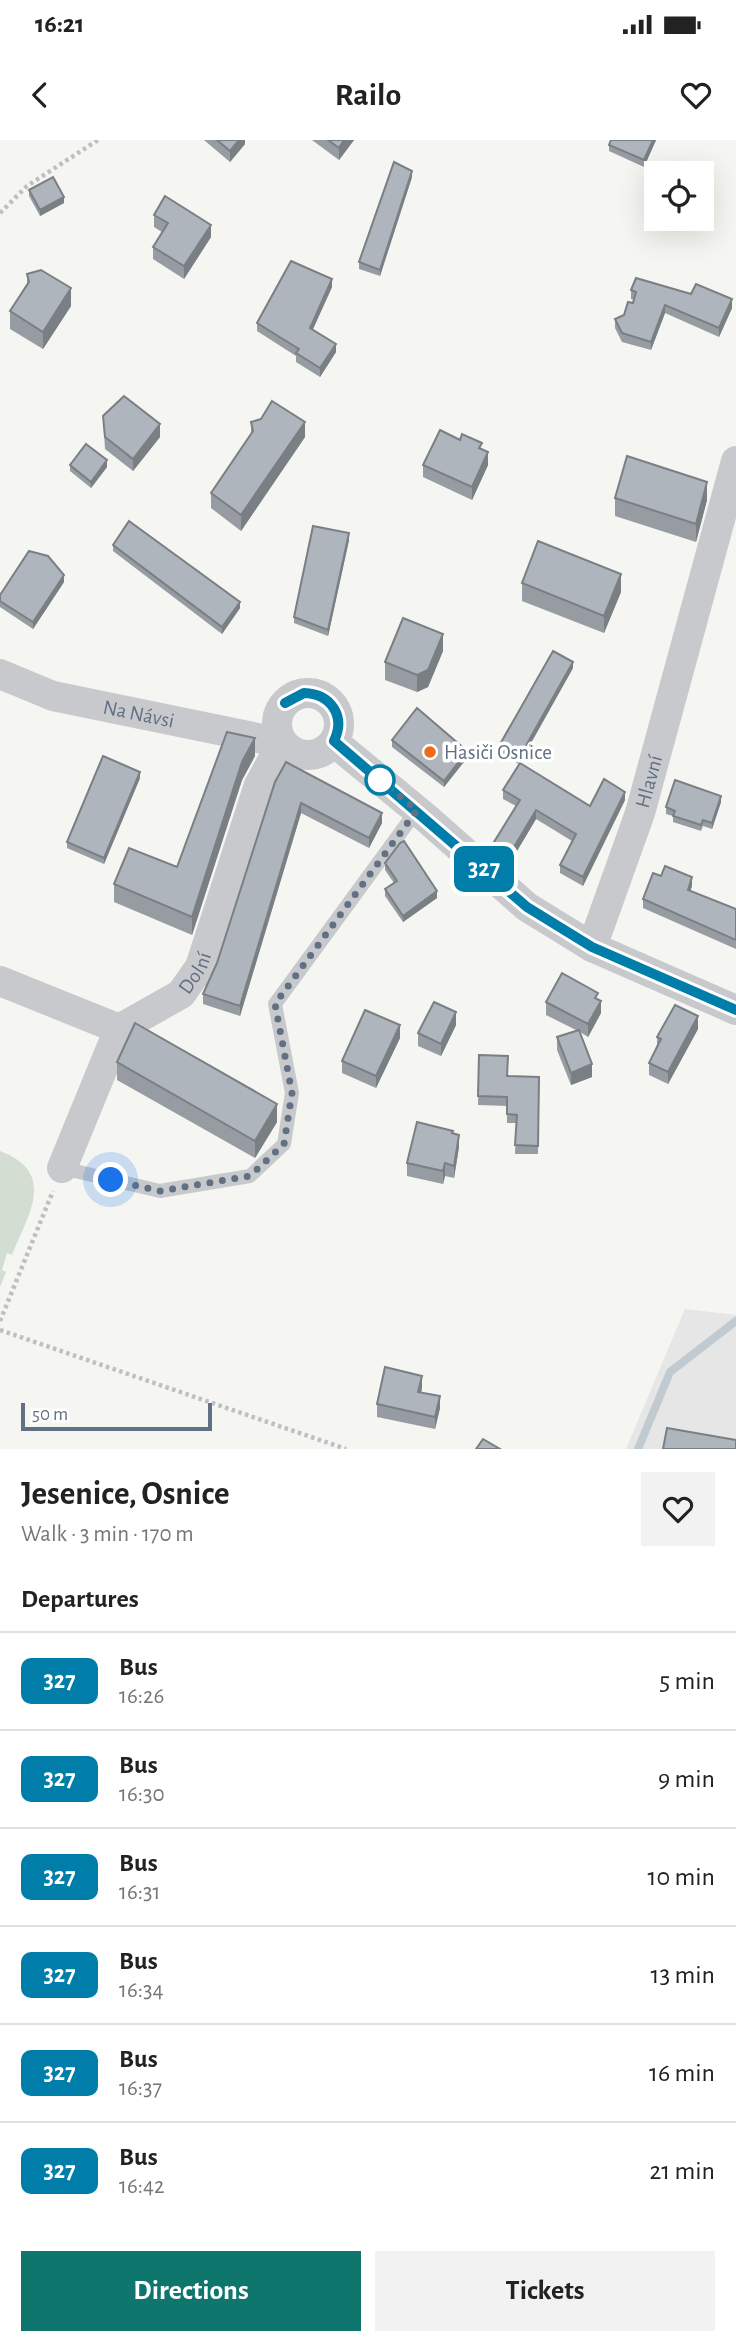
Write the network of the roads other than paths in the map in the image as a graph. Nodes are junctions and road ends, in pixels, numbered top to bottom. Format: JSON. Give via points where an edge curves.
{"nodes":[{"id":1,"x":736,"y":461,"type":"edge"},
{"id":2,"x":0,"y":674,"type":"edge"},
{"id":3,"x":334,"y":741,"type":"junction"},
{"id":4,"x":282,"y":743,"type":"junction"},
{"id":5,"x":417,"y":810,"type":"junction"},
{"id":6,"x":592,"y":947,"type":"junction"},
{"id":7,"x":0,"y":981,"type":"edge"},
{"id":8,"x":734,"y":1009,"type":"edge"},
{"id":9,"x":119,"y":1029,"type":"junction"},
{"id":10,"x":62,"y":1168,"type":"joint"}],
"edges":[{"from":1,"to":6,"type":"street","name":"Hlavní","via":[[640,813]]},
{"from":2,"to":4,"type":"street","name":"Na Návsi","via":[[53,696]]},
{"from":3,"to":4,"type":"street","name":"Na Návsi","via":[[327,749],[308,755]]},
{"from":3,"to":4,"type":"street","via":[[339,723],[332,705],[304,693],[294,696],[279,712],[276,722]]},
{"from":3,"to":5,"type":"street"},
{"from":4,"to":9,"type":"street","name":"Dolní","via":[[259,785],[200,967],[181,994]]},
{"from":5,"to":6,"type":"street","via":[[527,907]]},
{"from":5,"to":10,"type":"lane","via":[[275,1004],[292,1093],[284,1144],[250,1176],[160,1191]]},
{"from":6,"to":8,"type":"street"},
{"from":7,"to":9,"type":"street"},
{"from":9,"to":10,"type":"street"}]}
